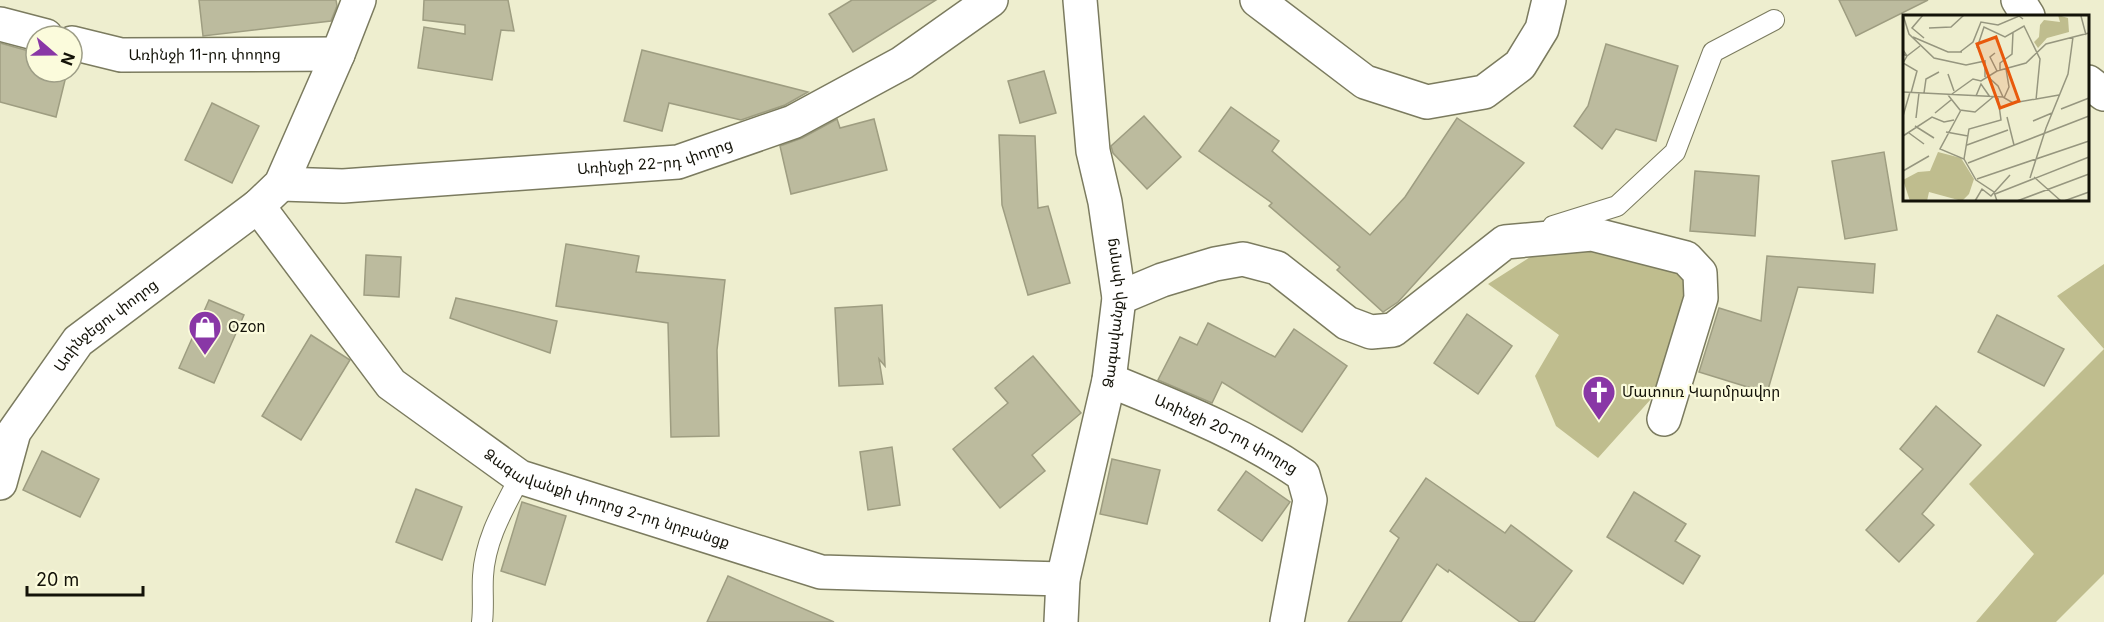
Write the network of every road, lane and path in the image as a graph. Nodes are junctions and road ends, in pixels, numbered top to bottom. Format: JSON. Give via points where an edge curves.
{"nodes":[{"id":1,"x":358,"y":0,"type":"edge"},
{"id":2,"x":992,"y":0,"type":"edge"},
{"id":3,"x":1080,"y":0,"type":"edge"},
{"id":4,"x":1257,"y":0,"type":"edge"},
{"id":5,"x":1549,"y":0,"type":"edge"},
{"id":6,"x":2018,"y":0,"type":"edge"},
{"id":7,"x":2027,"y":15,"type":"edge"},
{"id":8,"x":1774,"y":20,"type":"dead end"},
{"id":9,"x":0,"y":24,"type":"edge"},
{"id":10,"x":24,"y":30,"type":"edge"},
{"id":11,"x":84,"y":46,"type":"edge"},
{"id":12,"x":338,"y":54,"type":"junction"},
{"id":13,"x":2089,"y":83,"type":"edge"},
{"id":14,"x":2104,"y":94,"type":"edge"},
{"id":15,"x":270,"y":195,"type":"junction"},
{"id":16,"x":1505,"y":242,"type":"junction"},
{"id":17,"x":1119,"y":298,"type":"junction"},
{"id":18,"x":1109,"y":380,"type":"junction"},
{"id":19,"x":1664,"y":419,"type":"dead end"},
{"id":20,"x":520,"y":477,"type":"junction"},
{"id":21,"x":0,"y":483,"type":"edge"},
{"id":22,"x":1063,"y":579,"type":"junction"},
{"id":23,"x":482,"y":622,"type":"edge"},
{"id":24,"x":1061,"y":622,"type":"edge"},
{"id":25,"x":1287,"y":622,"type":"edge"}],
"edges":[{"from":1,"to":12,"type":"street"},
{"from":2,"to":15,"type":"street","name":"Առինջի 22-րդ փողոց","via":[[903,63],[794,122],[678,162],[343,186]]},
{"from":3,"to":17,"type":"street","name":"Ձագավանքի փողոց","via":[[1093,151]]},
{"from":4,"to":5,"type":"street","via":[[1365,82],[1427,102],[1484,92],[1520,65],[1542,29]]},
{"from":6,"to":7,"type":"street"},
{"from":8,"to":16,"type":"lane","via":[[1713,52],[1675,152],[1617,206]]},
{"from":9,"to":10,"type":"street"},
{"from":11,"to":12,"type":"street","name":"Առինջի 11-րդ փողոց","via":[[121,55]]},
{"from":12,"to":15,"type":"street"},
{"from":13,"to":14,"type":"street"},
{"from":15,"to":20,"type":"street","name":"Ձագավանքի փողոց 2-րդ նրբանցք","via":[[391,384]]},
{"from":15,"to":21,"type":"street","name":"Առինջեցու փողոց","via":[[78,341],[14,432]]},
{"from":16,"to":17,"type":"street","via":[[1393,330],[1371,332],[1347,323],[1277,267],[1243,259],[1162,280]]},
{"from":16,"to":19,"type":"street","via":[[1592,234],[1686,258],[1700,273],[1701,298]]},
{"from":17,"to":18,"type":"street","name":"Ձագավանքի փողոց"},
{"from":18,"to":22,"type":"street","name":"Ձագավանքի փողոց"},
{"from":18,"to":25,"type":"street","name":"Առինջի 20-րդ փողոց","via":[[1209,421],[1304,475],[1310,500]]},
{"from":20,"to":22,"type":"street","name":"Ձագավանքի փողոց 2-րդ նրբանցք","via":[[821,572]]},
{"from":20,"to":23,"type":"lane","via":[[490,536],[483,575]]},
{"from":22,"to":24,"type":"street","name":"Ձագավանքի փողոց"}]}
